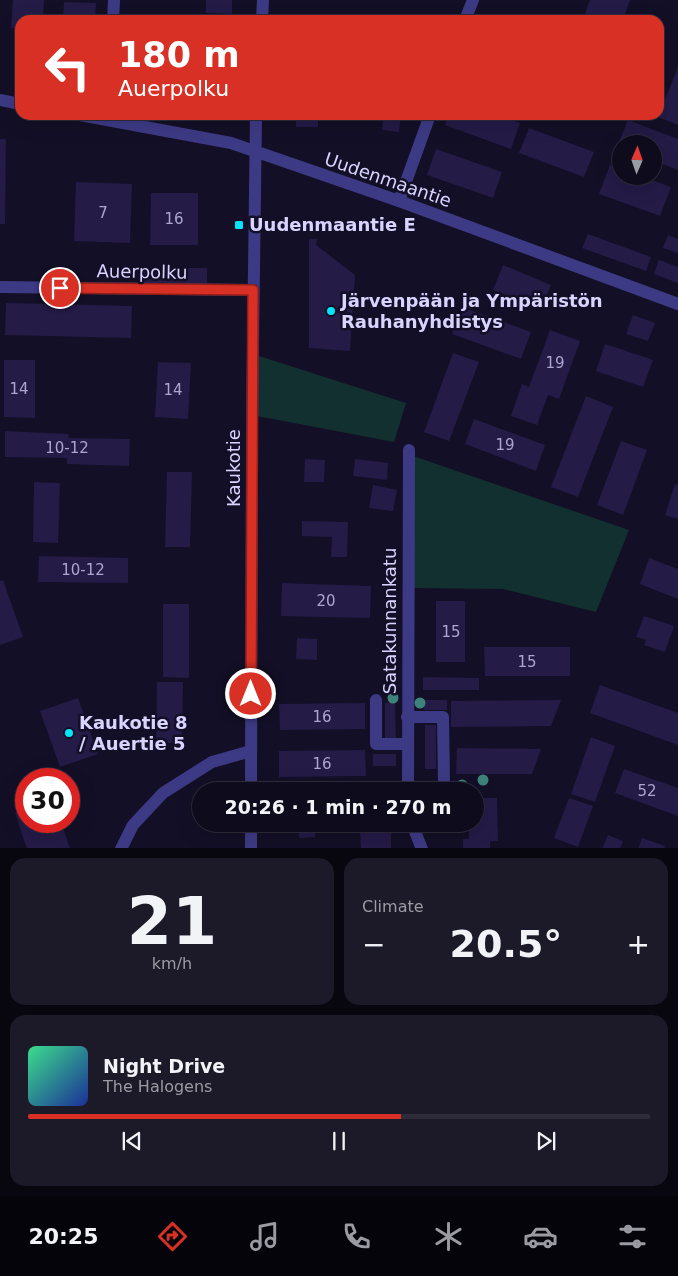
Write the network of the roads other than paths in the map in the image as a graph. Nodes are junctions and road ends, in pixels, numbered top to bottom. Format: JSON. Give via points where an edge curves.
{"nodes":[{"id":1,"x":114,"y":0,"type":"edge"},
{"id":2,"x":263,"y":0,"type":"edge"},
{"id":3,"x":473,"y":0,"type":"edge"},
{"id":4,"x":113,"y":15,"type":"edge"},
{"id":5,"x":262,"y":15,"type":"edge"},
{"id":6,"x":467,"y":15,"type":"edge"},
{"id":7,"x":0,"y":100,"type":"edge"},
{"id":8,"x":15,"y":103,"type":"edge"},
{"id":9,"x":120,"y":120,"type":"edge"},
{"id":10,"x":256,"y":120,"type":"edge"},
{"id":11,"x":428,"y":120,"type":"edge"},
{"id":12,"x":257,"y":152,"type":"junction"},
{"id":13,"x":399,"y":201,"type":"junction"},
{"id":14,"x":0,"y":287,"type":"edge"},
{"id":15,"x":253,"y":290,"type":"junction"},
{"id":16,"x":678,"y":304,"type":"edge"},
{"id":17,"x":409,"y":450,"type":"dead end"},
{"id":18,"x":376,"y":700,"type":"dead end"},
{"id":19,"x":407,"y":718,"type":"junction"},
{"id":20,"x":407,"y":744,"type":"junction"},
{"id":21,"x":251,"y":751,"type":"junction"},
{"id":22,"x":251,"y":782,"type":"edge"},
{"id":23,"x":408,"y":782,"type":"edge"},
{"id":24,"x":444,"y":782,"type":"edge"},
{"id":25,"x":251,"y":832,"type":"edge"},
{"id":26,"x":415,"y":832,"type":"edge"},
{"id":27,"x":121,"y":848,"type":"edge"},
{"id":28,"x":251,"y":848,"type":"edge"},
{"id":29,"x":422,"y":848,"type":"edge"}],
"edges":[{"from":1,"to":4,"type":"street"},
{"from":2,"to":5,"type":"street"},
{"from":3,"to":6,"type":"street"},
{"from":7,"to":8,"type":"street"},
{"from":9,"to":12,"type":"street","name":"Uudenmaantie","via":[[231,143]]},
{"from":10,"to":12,"type":"street","name":"Kaukotie"},
{"from":11,"to":13,"type":"street"},
{"from":12,"to":13,"type":"street","name":"Uudenmaantie"},
{"from":12,"to":15,"type":"street","name":"Kaukotie"},
{"from":13,"to":16,"type":"street","name":"Uudenmaantie"},
{"from":14,"to":15,"type":"street","name":"Auerpolku"},
{"from":15,"to":21,"type":"street","name":"Kaukotie"},
{"from":17,"to":19,"type":"street","name":"Satakunnankatu"},
{"from":18,"to":20,"type":"street","via":[[376,744]]},
{"from":19,"to":20,"type":"street","name":"Satakunnankatu"},
{"from":19,"to":24,"type":"street","via":[[443,717]]},
{"from":20,"to":23,"type":"street","name":"Satakunnankatu"},
{"from":21,"to":22,"type":"street","name":"Kaukotie"},
{"from":21,"to":27,"type":"street","via":[[212,762],[163,793],[133,825]]},
{"from":25,"to":28,"type":"street"},
{"from":26,"to":29,"type":"street"}]}
